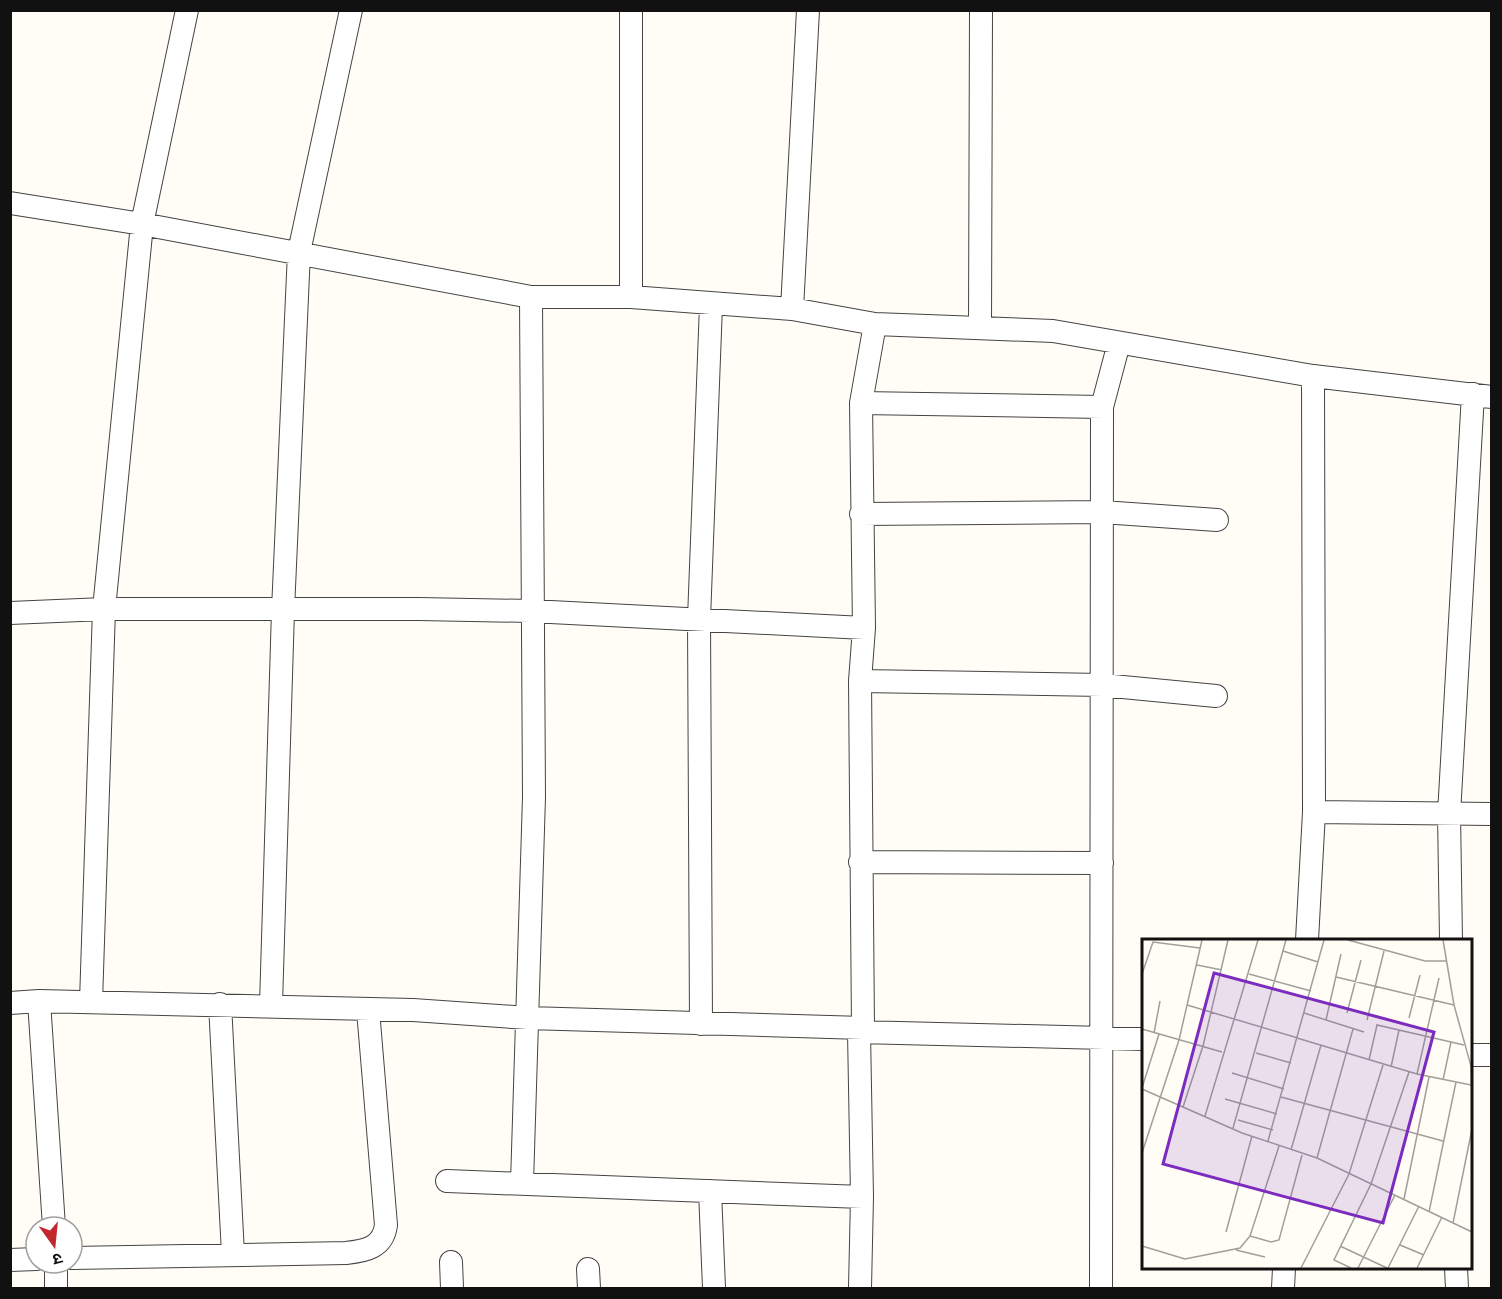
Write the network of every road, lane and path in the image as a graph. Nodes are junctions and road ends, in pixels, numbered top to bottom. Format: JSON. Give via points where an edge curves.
{"nodes":[{"id":1,"x":187,"y":10,"type":"edge"},
{"id":2,"x":351,"y":10,"type":"edge"},
{"id":3,"x":631,"y":10,"type":"edge"},
{"id":4,"x":808,"y":10,"type":"edge"},
{"id":5,"x":981,"y":10,"type":"edge"},
{"id":6,"x":10,"y":203,"type":"edge"},
{"id":7,"x":142,"y":224,"type":"junction"},
{"id":8,"x":299,"y":252,"type":"junction"},
{"id":9,"x":531,"y":297,"type":"junction"},
{"id":10,"x":631,"y":297,"type":"junction"},
{"id":11,"x":711,"y":305,"type":"junction"},
{"id":12,"x":792,"y":309,"type":"junction"},
{"id":13,"x":875,"y":324,"type":"junction"},
{"id":14,"x":980,"y":327,"type":"junction"},
{"id":15,"x":1119,"y":343,"type":"junction"},
{"id":16,"x":1313,"y":376,"type":"junction"},
{"id":17,"x":1482,"y":395,"type":"edge"},
{"id":18,"x":861,"y":403,"type":"junction"},
{"id":19,"x":1102,"y":407,"type":"junction"},
{"id":20,"x":1102,"y":512,"type":"junction"},
{"id":21,"x":861,"y":514,"type":"junction"},
{"id":22,"x":1217,"y":520,"type":"dead end"},
{"id":23,"x":104,"y":609,"type":"junction"},
{"id":24,"x":283,"y":610,"type":"junction"},
{"id":25,"x":531,"y":611,"type":"junction"},
{"id":26,"x":10,"y":613,"type":"edge"},
{"id":27,"x":699,"y":619,"type":"junction"},
{"id":28,"x":864,"y":628,"type":"junction"},
{"id":29,"x":860,"y":681,"type":"junction"},
{"id":30,"x":1102,"y":685,"type":"junction"},
{"id":31,"x":1216,"y":696,"type":"dead end"},
{"id":32,"x":1314,"y":812,"type":"junction"},
{"id":33,"x":1449,"y":814,"type":"junction"},
{"id":34,"x":1491,"y":814,"type":"edge"},
{"id":35,"x":860,"y":862,"type":"junction"},
{"id":36,"x":1102,"y":863,"type":"junction"},
{"id":37,"x":1307,"y":939,"type":"edge"},
{"id":38,"x":1451,"y":939,"type":"edge"},
{"id":39,"x":39,"y":1001,"type":"junction"},
{"id":40,"x":91,"y":1002,"type":"junction"},
{"id":41,"x":10,"y":1003,"type":"edge"},
{"id":42,"x":220,"y":1004,"type":"junction"},
{"id":43,"x":271,"y":1005,"type":"junction"},
{"id":44,"x":368,"y":1010,"type":"junction"},
{"id":45,"x":528,"y":1018,"type":"junction"},
{"id":46,"x":701,"y":1024,"type":"junction"},
{"id":47,"x":861,"y":1030,"type":"junction"},
{"id":48,"x":1101,"y":1036,"type":"junction"},
{"id":49,"x":1142,"y":1039,"type":"edge"},
{"id":50,"x":1472,"y":1055,"type":"edge"},
{"id":51,"x":1491,"y":1055,"type":"edge"},
{"id":52,"x":447,"y":1181,"type":"dead end"},
{"id":53,"x":522,"y":1183,"type":"junction"},
{"id":54,"x":710,"y":1191,"type":"junction"},
{"id":55,"x":862,"y":1197,"type":"junction"},
{"id":56,"x":53,"y":1215,"type":"edge"},
{"id":57,"x":232,"y":1254,"type":"junction"},
{"id":58,"x":84,"y":1258,"type":"edge"},
{"id":59,"x":451,"y":1262,"type":"dead end"},
{"id":60,"x":1284,"y":1269,"type":"edge"},
{"id":61,"x":1456,"y":1269,"type":"edge"},
{"id":62,"x":452,"y":1288,"type":"edge"},
{"id":63,"x":714,"y":1288,"type":"edge"},
{"id":64,"x":860,"y":1288,"type":"edge"},
{"id":65,"x":1101,"y":1288,"type":"edge"},
{"id":66,"x":1282,"y":1288,"type":"edge"},
{"id":67,"x":1457,"y":1288,"type":"edge"}],
"edges":[{"from":1,"to":7,"type":"street"},
{"from":2,"to":8,"type":"street"},
{"from":3,"to":10,"type":"street"},
{"from":4,"to":12,"type":"street"},
{"from":5,"to":14,"type":"street"},
{"from":6,"to":7,"type":"street"},
{"from":7,"to":8,"type":"street"},
{"from":7,"to":23,"type":"street"},
{"from":8,"to":9,"type":"street"},
{"from":8,"to":24,"type":"street"},
{"from":9,"to":10,"type":"street"},
{"from":9,"to":25,"type":"street"},
{"from":10,"to":11,"type":"street"},
{"from":11,"to":12,"type":"street"},
{"from":11,"to":27,"type":"street"},
{"from":12,"to":13,"type":"street"},
{"from":13,"to":14,"type":"street"},
{"from":13,"to":18,"type":"street"},
{"from":14,"to":15,"type":"street","via":[[1053,330]]},
{"from":15,"to":16,"type":"street"},
{"from":15,"to":19,"type":"street"},
{"from":16,"to":17,"type":"street"},
{"from":16,"to":32,"type":"street"},
{"from":17,"to":33,"type":"street"},
{"from":18,"to":19,"type":"street"},
{"from":18,"to":21,"type":"street"},
{"from":19,"to":20,"type":"street"},
{"from":20,"to":21,"type":"street"},
{"from":20,"to":22,"type":"street"},
{"from":20,"to":30,"type":"street"},
{"from":21,"to":28,"type":"street"},
{"from":23,"to":24,"type":"street"},
{"from":23,"to":26,"type":"street"},
{"from":23,"to":40,"type":"street"},
{"from":24,"to":25,"type":"street"},
{"from":24,"to":43,"type":"street"},
{"from":25,"to":27,"type":"street"},
{"from":25,"to":45,"type":"street","via":[[534,797]]},
{"from":27,"to":28,"type":"street"},
{"from":27,"to":46,"type":"street"},
{"from":28,"to":29,"type":"street"},
{"from":29,"to":30,"type":"street"},
{"from":29,"to":35,"type":"street"},
{"from":30,"to":31,"type":"street"},
{"from":30,"to":36,"type":"street"},
{"from":32,"to":33,"type":"street"},
{"from":32,"to":37,"type":"street"},
{"from":33,"to":34,"type":"street"},
{"from":33,"to":38,"type":"street"},
{"from":35,"to":36,"type":"street"},
{"from":35,"to":47,"type":"street"},
{"from":36,"to":48,"type":"street"},
{"from":39,"to":40,"type":"street"},
{"from":39,"to":41,"type":"street"},
{"from":39,"to":56,"type":"street"},
{"from":40,"to":42,"type":"street"},
{"from":42,"to":43,"type":"street"},
{"from":42,"to":57,"type":"street"},
{"from":43,"to":44,"type":"street"},
{"from":44,"to":45,"type":"street"},
{"from":44,"to":57,"type":"street","via":[[386,1225],[382,1238],[375,1247],[346,1253]]},
{"from":45,"to":46,"type":"street"},
{"from":45,"to":53,"type":"street"},
{"from":46,"to":47,"type":"street"},
{"from":47,"to":48,"type":"street"},
{"from":47,"to":55,"type":"street"},
{"from":48,"to":49,"type":"street"},
{"from":48,"to":65,"type":"street"},
{"from":50,"to":51,"type":"street"},
{"from":52,"to":53,"type":"street"},
{"from":53,"to":54,"type":"street"},
{"from":54,"to":55,"type":"street"},
{"from":54,"to":63,"type":"street"},
{"from":55,"to":64,"type":"street"},
{"from":57,"to":58,"type":"street"},
{"from":59,"to":62,"type":"street"},
{"from":60,"to":66,"type":"street"},
{"from":61,"to":67,"type":"street"}]}
